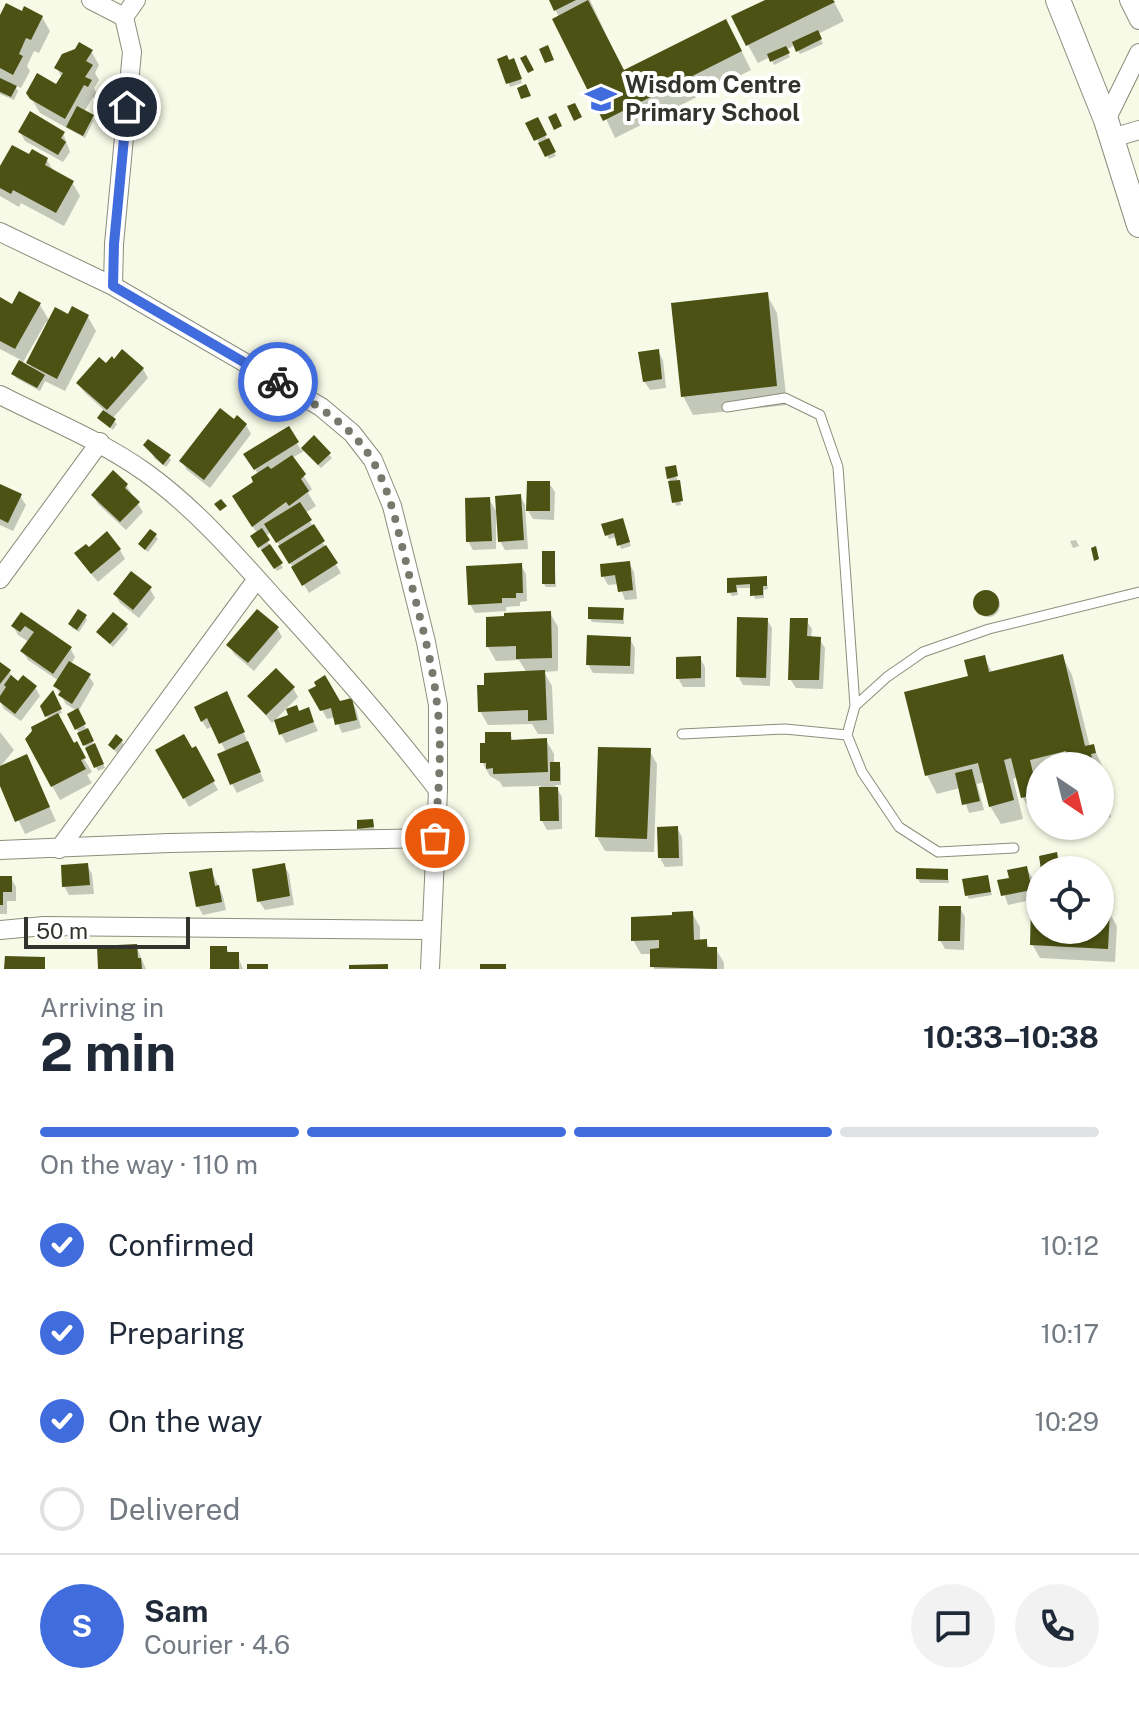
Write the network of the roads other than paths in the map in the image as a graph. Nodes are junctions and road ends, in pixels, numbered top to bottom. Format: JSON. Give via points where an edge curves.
{"nodes":[{"id":1,"x":91,"y":0,"type":"edge"},
{"id":2,"x":136,"y":0,"type":"edge"},
{"id":3,"x":1058,"y":0,"type":"edge"},
{"id":4,"x":1129,"y":0,"type":"edge"},
{"id":5,"x":124,"y":17,"type":"junction"},
{"id":6,"x":1139,"y":20,"type":"edge"},
{"id":7,"x":1139,"y":53,"type":"edge"},
{"id":8,"x":1109,"y":129,"type":"junction"},
{"id":9,"x":1139,"y":130,"type":"edge"},
{"id":10,"x":1139,"y":225,"type":"edge"},
{"id":11,"x":0,"y":232,"type":"edge"},
{"id":12,"x":113,"y":286,"type":"junction"},
{"id":13,"x":0,"y":395,"type":"edge"},
{"id":14,"x":727,"y":407,"type":"dead end"},
{"id":15,"x":100,"y":442,"type":"junction"},
{"id":16,"x":0,"y":579,"type":"edge"},
{"id":17,"x":257,"y":579,"type":"junction"},
{"id":18,"x":1139,"y":592,"type":"edge"},
{"id":19,"x":855,"y":706,"type":"junction"},
{"id":20,"x":682,"y":734,"type":"dead end"},
{"id":21,"x":847,"y":735,"type":"junction"},
{"id":22,"x":438,"y":790,"type":"junction"},
{"id":23,"x":435,"y":838,"type":"junction"},
{"id":24,"x":1014,"y":848,"type":"dead end"},
{"id":25,"x":59,"y":849,"type":"junction"},
{"id":26,"x":0,"y":850,"type":"edge"},
{"id":27,"x":0,"y":930,"type":"edge"},
{"id":28,"x":430,"y":930,"type":"junction"},
{"id":29,"x":430,"y":969,"type":"edge"}],
"edges":[{"from":1,"to":5,"type":"street"},
{"from":2,"to":5,"type":"street"},
{"from":3,"to":8,"type":"main road"},
{"from":4,"to":6,"type":"street"},
{"from":5,"to":12,"type":"street","via":[[132,52]]},
{"from":7,"to":8,"type":"street"},
{"from":8,"to":9,"type":"street"},
{"from":8,"to":10,"type":"main road"},
{"from":11,"to":12,"type":"street"},
{"from":12,"to":22,"type":"street","via":[[321,407],[373,460],[392,506],[426,642],[438,705]]},
{"from":13,"to":15,"type":"street"},
{"from":14,"to":19,"type":"lane","via":[[785,398],[820,415],[838,467]]},
{"from":15,"to":16,"type":"street"},
{"from":15,"to":17,"type":"street","via":[[191,511]]},
{"from":17,"to":22,"type":"street","via":[[381,716]]},
{"from":17,"to":25,"type":"street"},
{"from":18,"to":19,"type":"lane","via":[[989,629],[923,652]]},
{"from":19,"to":21,"type":"lane"},
{"from":20,"to":21,"type":"lane","via":[[785,729]]},
{"from":21,"to":24,"type":"lane","via":[[862,772],[899,827],[938,852]]},
{"from":22,"to":23,"type":"street"},
{"from":23,"to":25,"type":"street"},
{"from":23,"to":28,"type":"street"},
{"from":25,"to":26,"type":"street"},
{"from":27,"to":28,"type":"street"},
{"from":28,"to":29,"type":"street"}]}
